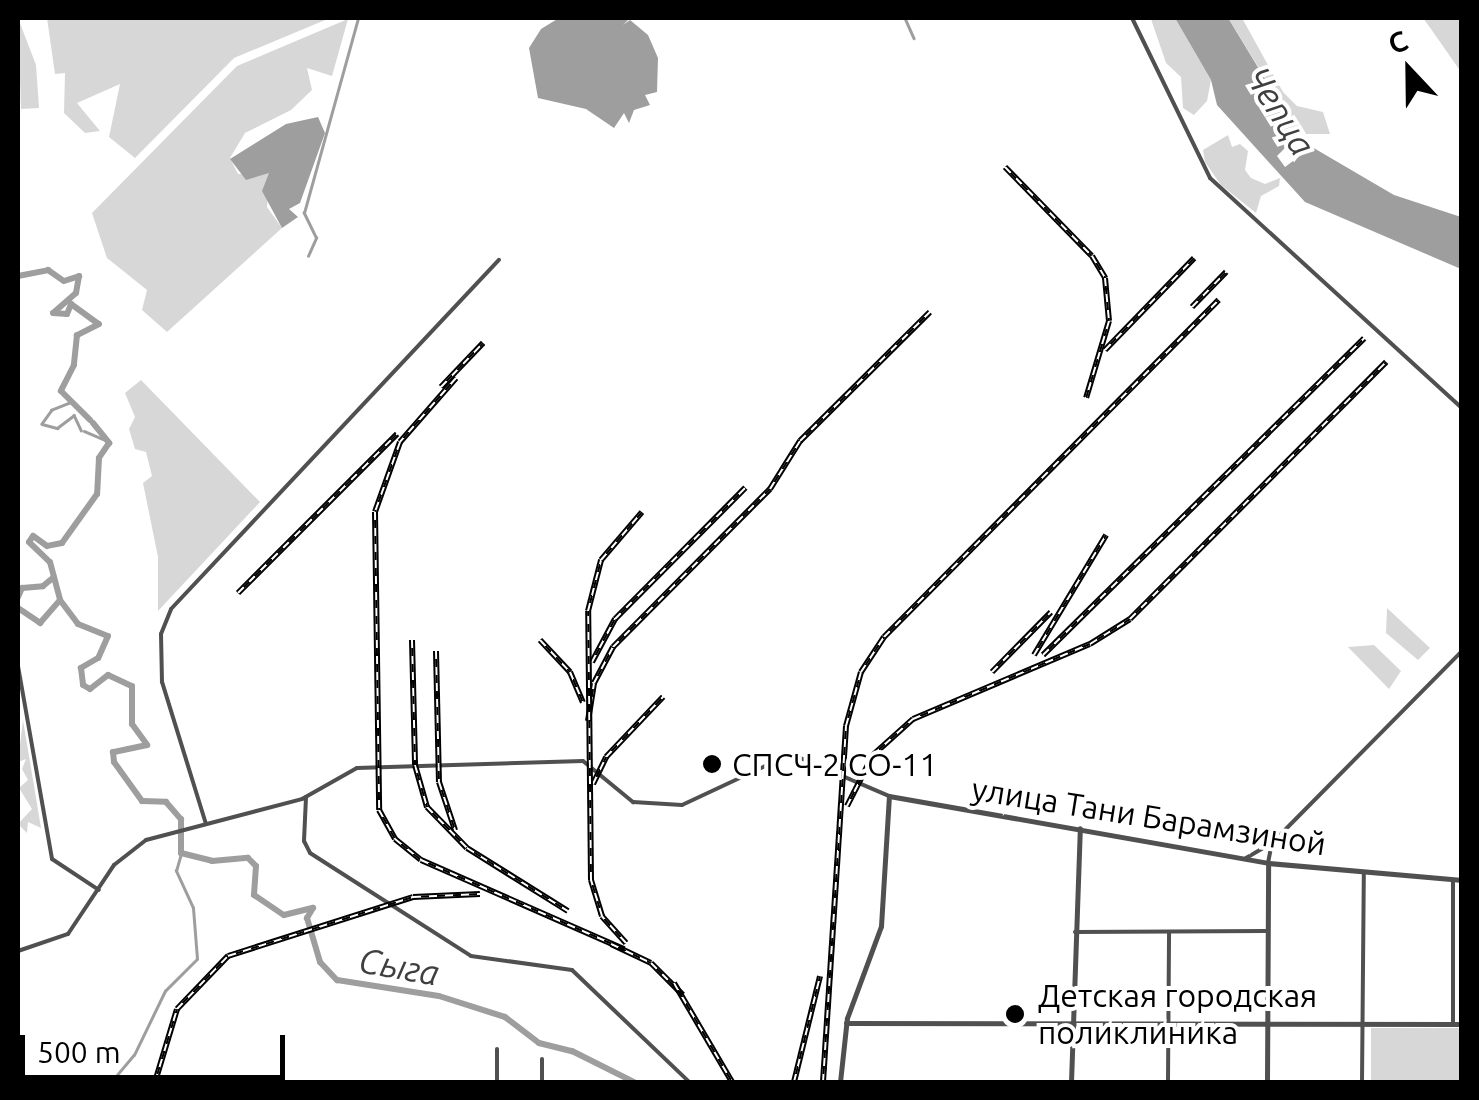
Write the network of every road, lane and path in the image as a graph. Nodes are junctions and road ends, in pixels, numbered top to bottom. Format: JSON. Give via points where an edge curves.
{"nodes":[{"id":1,"x":1132,"y":18,"type":"edge"},
{"id":2,"x":500,"y":260,"type":"dead end"},
{"id":3,"x":1462,"y":408,"type":"edge"},
{"id":4,"x":1462,"y":651,"type":"edge"},
{"id":5,"x":18,"y":666,"type":"edge"},
{"id":6,"x":889,"y":796,"type":"junction"},
{"id":7,"x":306,"y":797,"type":"junction"},
{"id":8,"x":206,"y":824,"type":"junction"},
{"id":9,"x":1080,"y":828,"type":"junction"},
{"id":10,"x":1272,"y":843,"type":"junction"},
{"id":11,"x":1240,"y":859,"type":"junction"},
{"id":12,"x":1268,"y":863,"type":"junction"},
{"id":13,"x":1364,"y":872,"type":"junction"},
{"id":14,"x":1452,"y":880,"type":"junction"},
{"id":15,"x":1462,"y":880,"type":"edge"},
{"id":16,"x":99,"y":890,"type":"junction"},
{"id":17,"x":1266,"y":930,"type":"junction"},
{"id":18,"x":1075,"y":932,"type":"junction"},
{"id":19,"x":1169,"y":932,"type":"junction"},
{"id":20,"x":18,"y":951,"type":"edge"},
{"id":21,"x":1071,"y":1022,"type":"junction"},
{"id":22,"x":1169,"y":1022,"type":"junction"},
{"id":23,"x":1266,"y":1022,"type":"junction"},
{"id":24,"x":846,"y":1023,"type":"junction"},
{"id":25,"x":1363,"y":1023,"type":"junction"},
{"id":26,"x":1453,"y":1024,"type":"junction"},
{"id":27,"x":1462,"y":1024,"type":"edge"},
{"id":28,"x":497,"y":1049,"type":"dead end"},
{"id":29,"x":542,"y":1060,"type":"dead end"},
{"id":30,"x":497,"y":1082,"type":"edge"},
{"id":31,"x":542,"y":1082,"type":"edge"},
{"id":32,"x":688,"y":1082,"type":"edge"},
{"id":33,"x":840,"y":1082,"type":"edge"},
{"id":34,"x":1071,"y":1082,"type":"edge"},
{"id":35,"x":1168,"y":1082,"type":"edge"},
{"id":36,"x":1267,"y":1082,"type":"edge"},
{"id":37,"x":1362,"y":1082,"type":"edge"}],
"edges":[{"from":1,"to":3,"type":"street","via":[[1210,178]]},
{"from":2,"to":8,"type":"street","via":[[171,609],[161,634],[162,682]]},
{"from":4,"to":10,"type":"street"},
{"from":5,"to":16,"type":"street","via":[[52,859]]},
{"from":6,"to":7,"type":"street","via":[[791,754],[682,804],[633,802],[583,760],[358,768]]},
{"from":6,"to":9,"type":"street","name":"улица Тани Барамзиной"},
{"from":6,"to":24,"type":"street","via":[[881,926]]},
{"from":7,"to":8,"type":"street"},
{"from":7,"to":32,"type":"street","via":[[304,841],[310,852],[471,956],[572,970]]},
{"from":8,"to":16,"type":"street","via":[[130,849]]},
{"from":9,"to":11,"type":"street","name":"улица Тани Барамзиной"},
{"from":9,"to":18,"type":"street"},
{"from":10,"to":11,"type":"street"},
{"from":10,"to":12,"type":"street"},
{"from":11,"to":12,"type":"street","name":"улица Тани Барамзиной"},
{"from":12,"to":13,"type":"street","name":"улица Тани Барамзиной"},
{"from":12,"to":17,"type":"street"},
{"from":13,"to":14,"type":"street","name":"улица Тани Барамзиной"},
{"from":13,"to":25,"type":"street"},
{"from":14,"to":15,"type":"street","name":"улица Тани Барамзиной"},
{"from":14,"to":26,"type":"street"},
{"from":16,"to":20,"type":"street","via":[[68,934]]},
{"from":17,"to":19,"type":"street"},
{"from":17,"to":23,"type":"street"},
{"from":18,"to":19,"type":"street"},
{"from":18,"to":21,"type":"street"},
{"from":19,"to":22,"type":"street"},
{"from":21,"to":22,"type":"street"},
{"from":21,"to":24,"type":"street"},
{"from":21,"to":34,"type":"street"},
{"from":22,"to":23,"type":"street"},
{"from":22,"to":35,"type":"street"},
{"from":23,"to":25,"type":"street"},
{"from":23,"to":36,"type":"street"},
{"from":24,"to":33,"type":"street"},
{"from":25,"to":26,"type":"street"},
{"from":25,"to":37,"type":"street"},
{"from":26,"to":27,"type":"street"},
{"from":28,"to":30,"type":"street"},
{"from":29,"to":31,"type":"street"}]}
